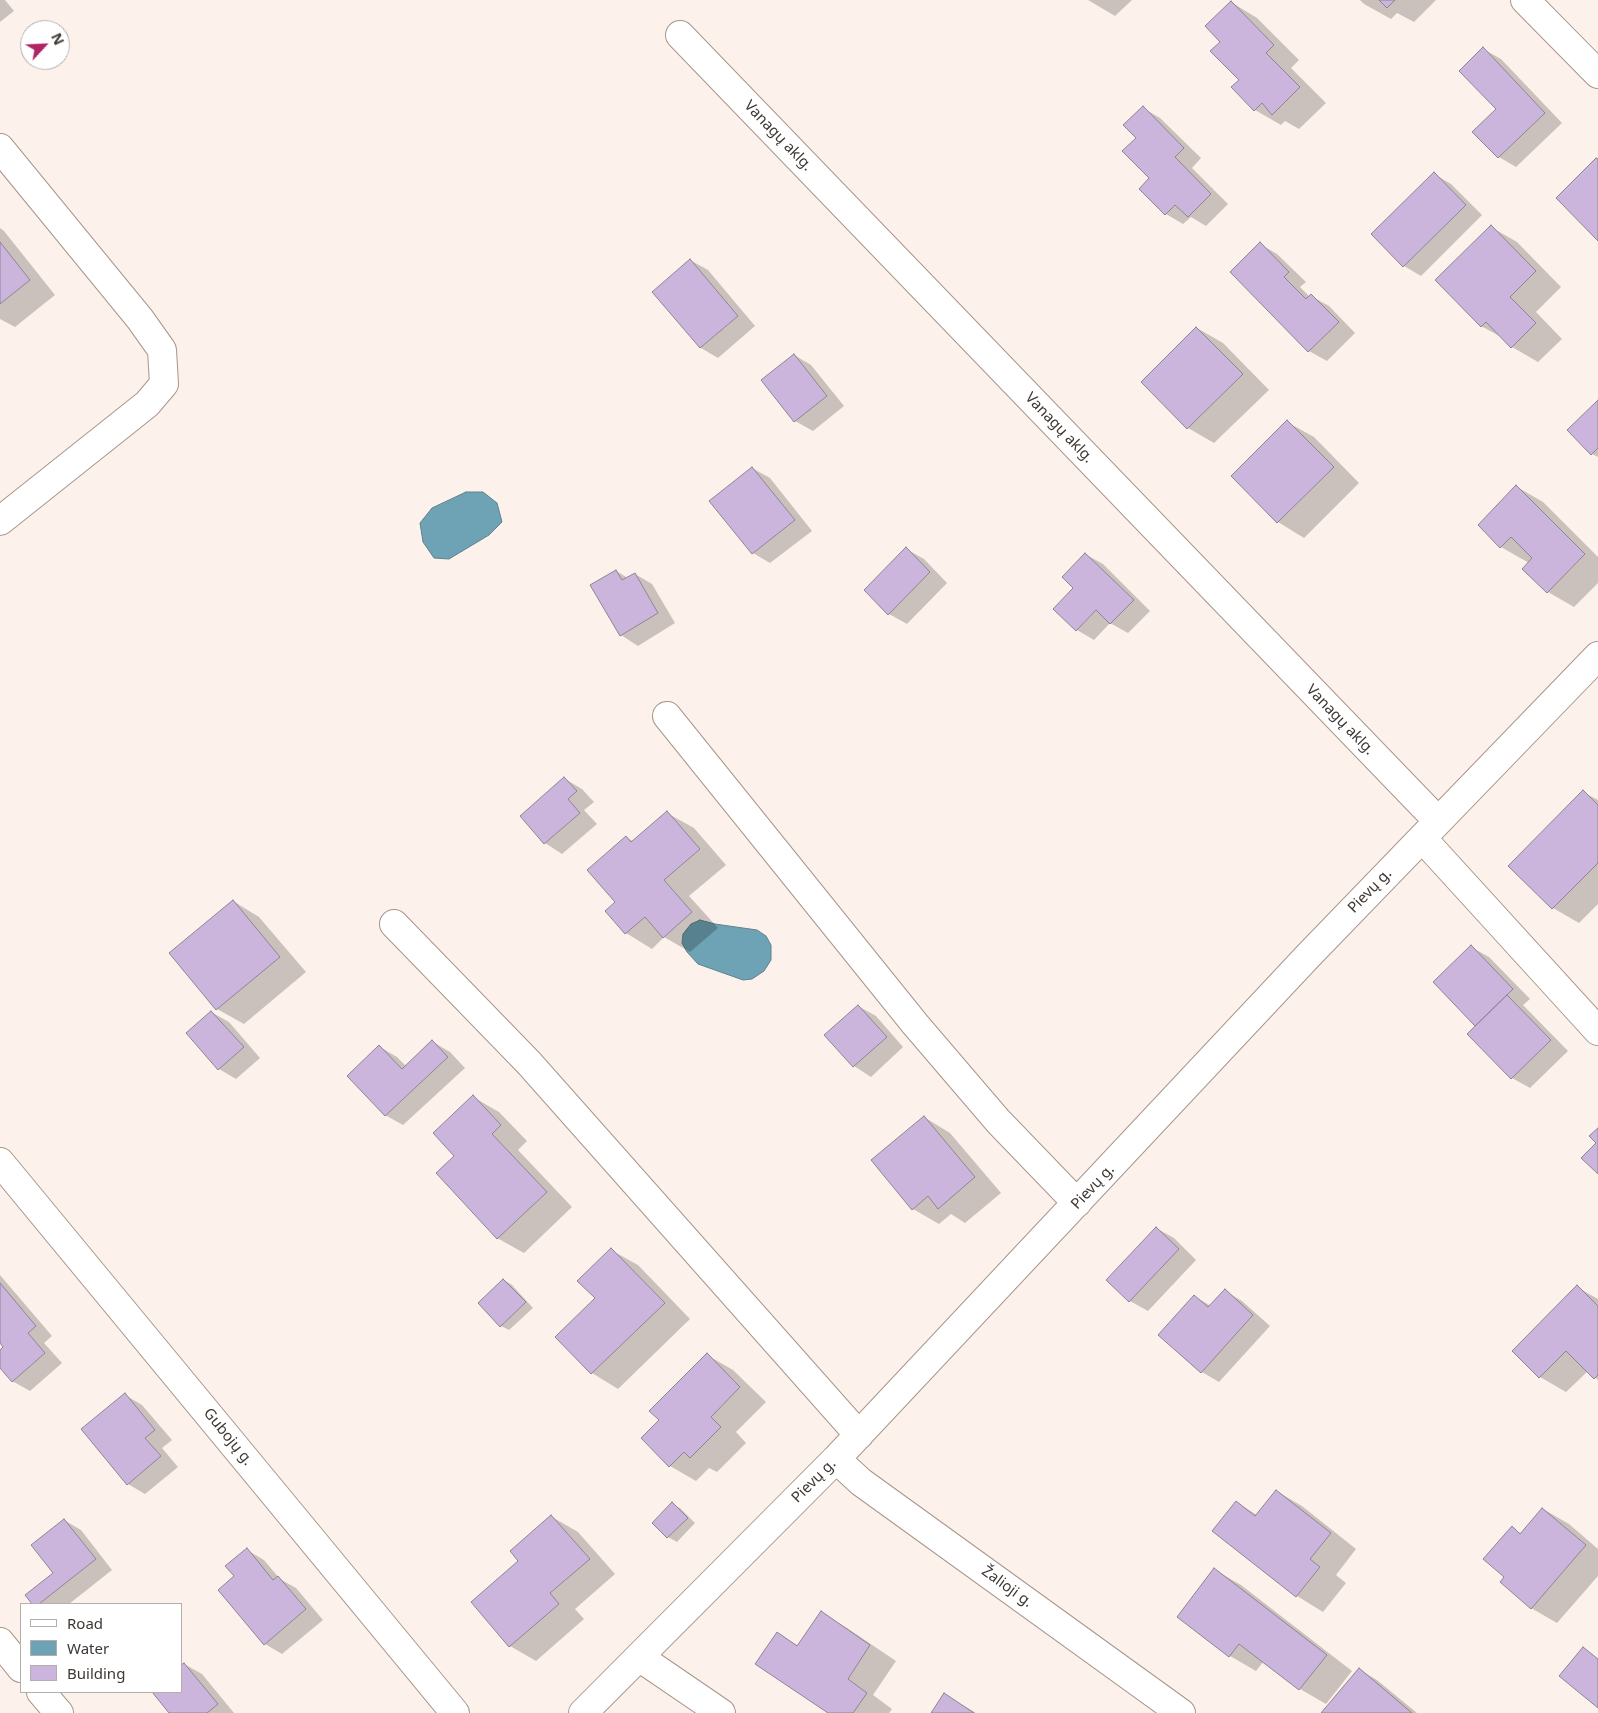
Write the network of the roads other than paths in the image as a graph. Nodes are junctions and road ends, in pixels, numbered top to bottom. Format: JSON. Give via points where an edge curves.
{"nodes":[{"id":1,"x":1525,"y":0,"type":"edge"},
{"id":2,"x":680,"y":35,"type":"dead end"},
{"id":3,"x":1598,"y":74,"type":"edge"},
{"id":4,"x":0,"y":148,"type":"edge"},
{"id":5,"x":0,"y":521,"type":"edge"},
{"id":6,"x":1598,"y":656,"type":"edge"},
{"id":7,"x":667,"y":716,"type":"dead end"},
{"id":8,"x":1430,"y":830,"type":"junction"},
{"id":9,"x":394,"y":924,"type":"dead end"},
{"id":10,"x":1598,"y":1032,"type":"edge"},
{"id":11,"x":0,"y":1162,"type":"edge"},
{"id":12,"x":1077,"y":1203,"type":"junction"},
{"id":13,"x":859,"y":1435,"type":"junction"},
{"id":14,"x":836,"y":1459,"type":"junction"},
{"id":15,"x":0,"y":1642,"type":"edge"},
{"id":16,"x":639,"y":1657,"type":"junction"},
{"id":17,"x":20,"y":1667,"type":"edge"},
{"id":18,"x":42,"y":1693,"type":"edge"},
{"id":19,"x":59,"y":1713,"type":"edge"},
{"id":20,"x":455,"y":1713,"type":"edge"},
{"id":21,"x":583,"y":1713,"type":"edge"},
{"id":22,"x":721,"y":1713,"type":"edge"},
{"id":23,"x":1181,"y":1713,"type":"edge"}],
"edges":[{"from":1,"to":3,"type":"street"},
{"from":2,"to":8,"type":"street","name":"Vanagų aklg."},
{"from":4,"to":5,"type":"street","via":[[162,350],[164,384],[147,404]]},
{"from":6,"to":8,"type":"street","name":"Pievų g."},
{"from":7,"to":12,"type":"street","via":[[915,1024],[998,1121]]},
{"from":8,"to":10,"type":"street","name":"Vanagų aklg."},
{"from":8,"to":12,"type":"street","name":"Pievų g."},
{"from":9,"to":13,"type":"street","via":[[529,1063]]},
{"from":11,"to":20,"type":"street","name":"Gubojų g."},
{"from":12,"to":13,"type":"street","name":"Pievų g."},
{"from":13,"to":14,"type":"street","name":"Pievų g."},
{"from":14,"to":16,"type":"street","name":"Pievų g."},
{"from":14,"to":23,"type":"street","name":"Žalioji g.","via":[[861,1482]]},
{"from":15,"to":17,"type":"street"},
{"from":16,"to":21,"type":"street","name":"Pievų g."},
{"from":16,"to":22,"type":"street"},
{"from":18,"to":19,"type":"street"}]}
